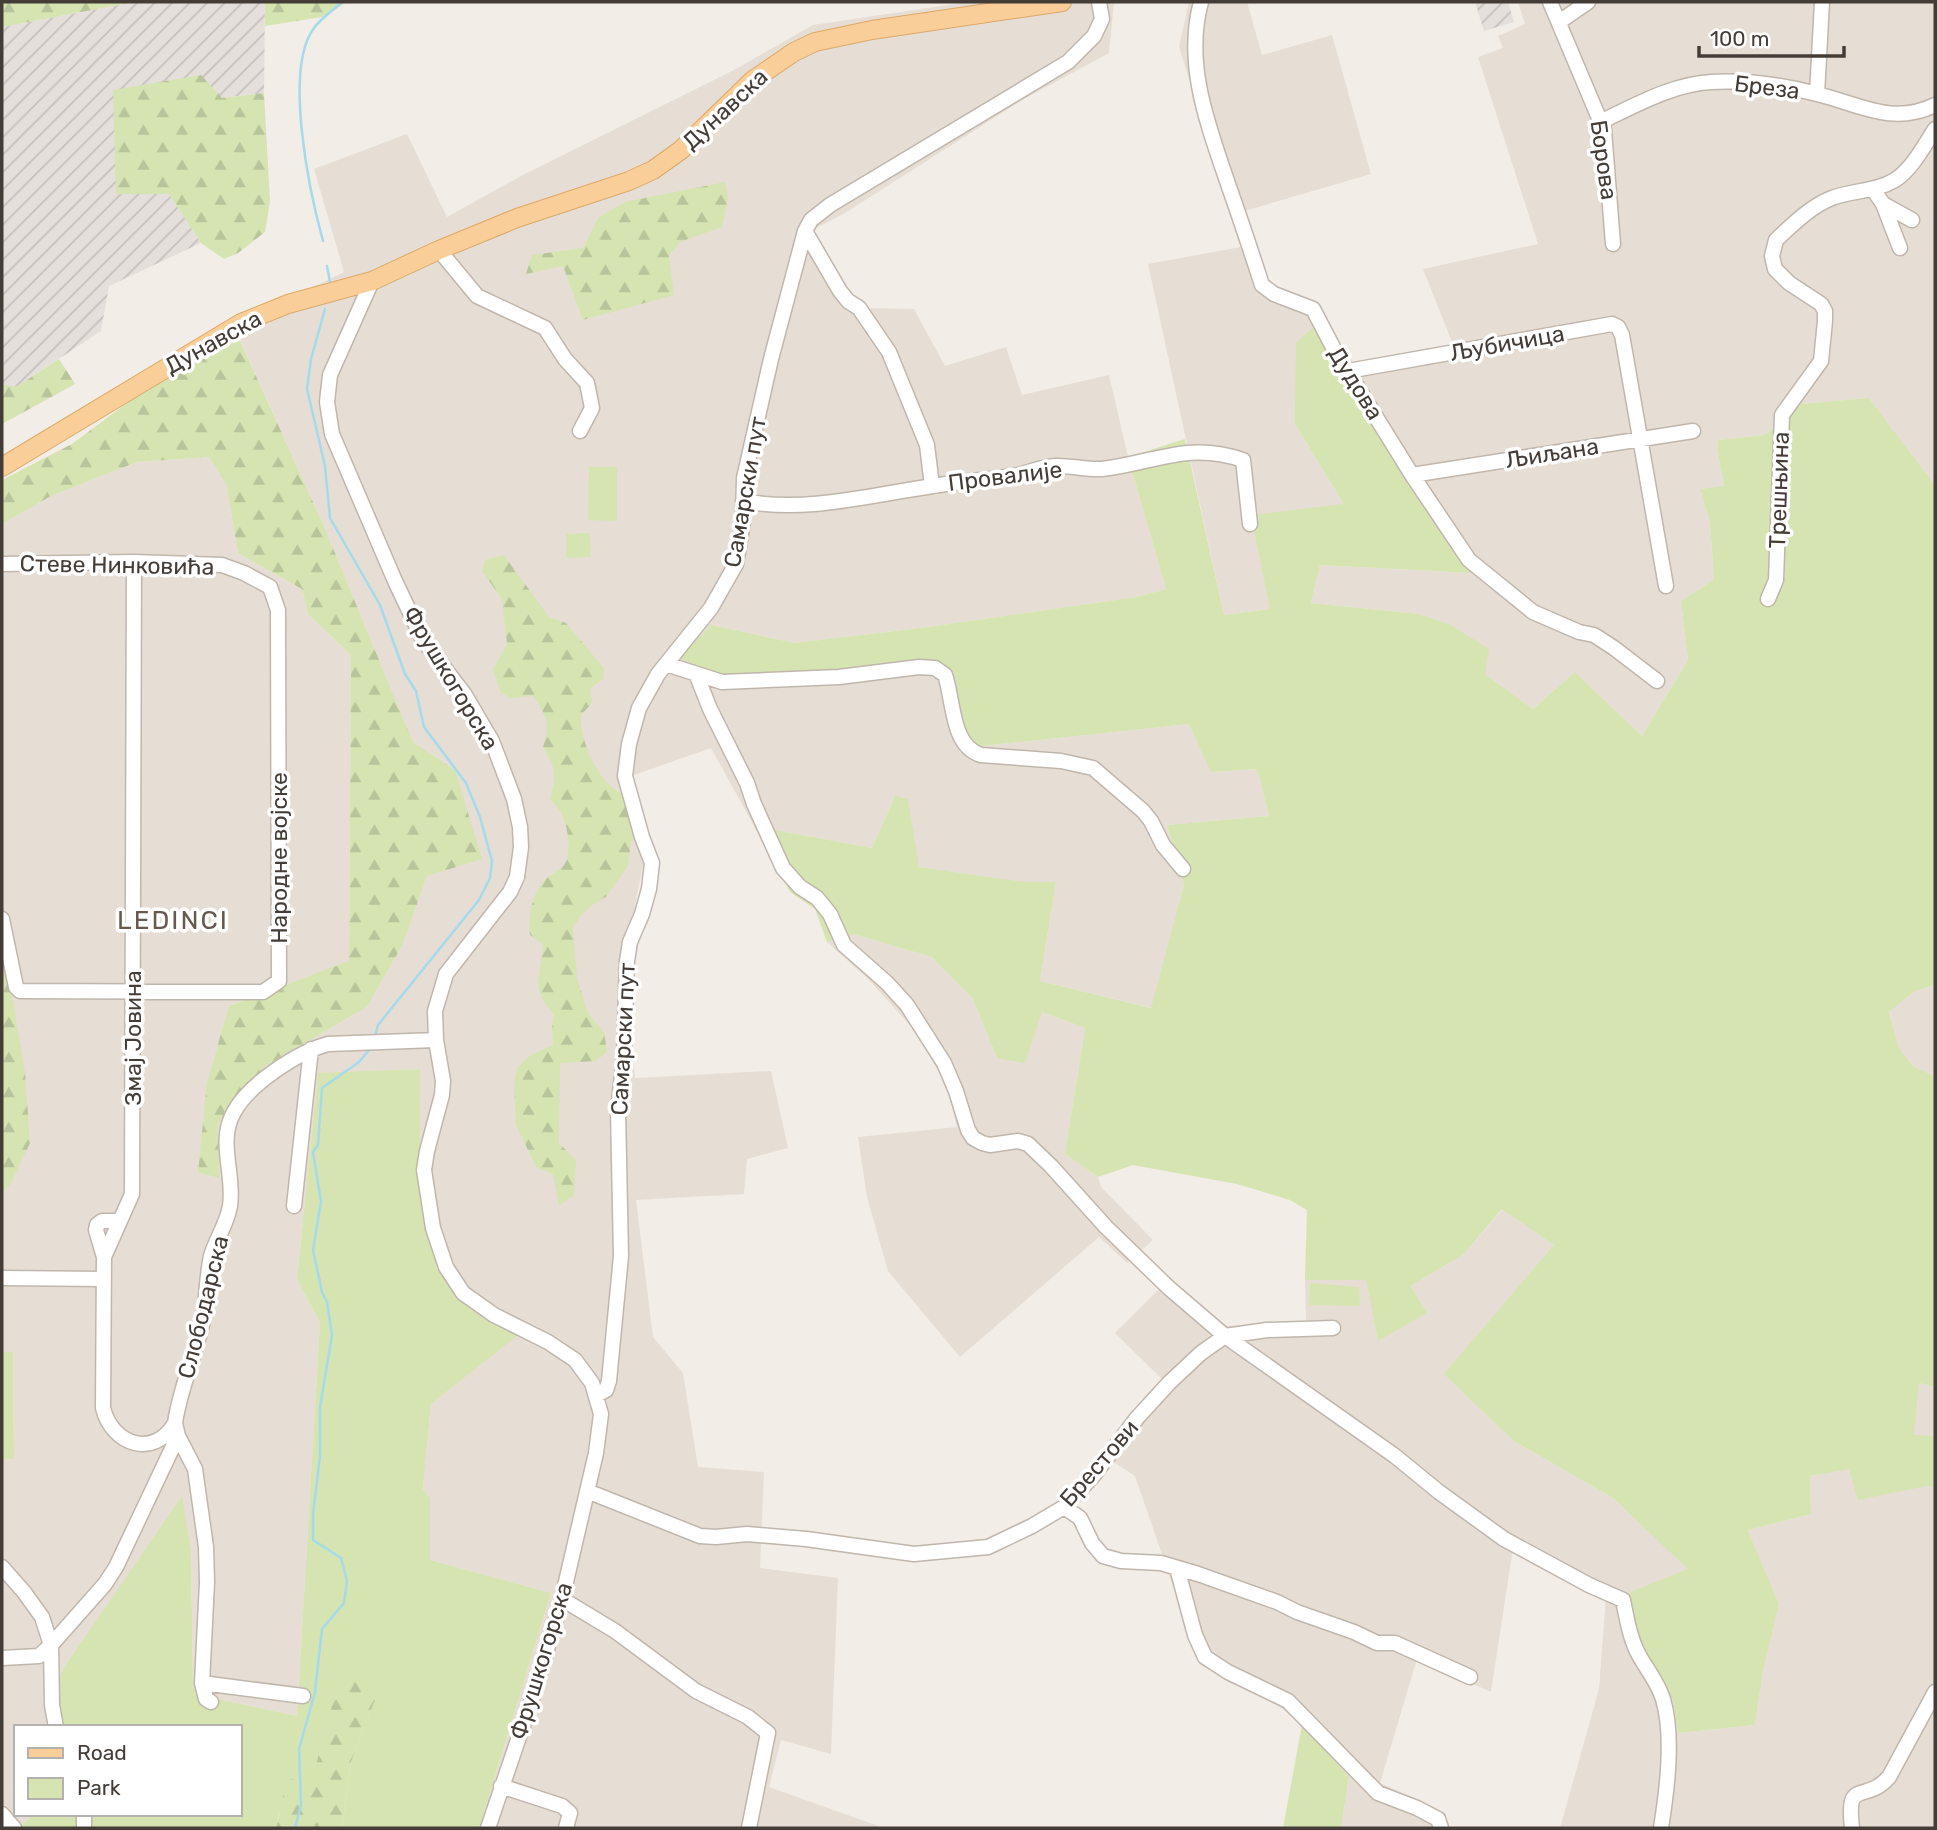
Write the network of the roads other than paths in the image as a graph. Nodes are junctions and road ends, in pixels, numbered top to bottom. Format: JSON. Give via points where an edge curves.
{"nodes":[{"id":1,"x":1062,"y":2,"type":"edge"},
{"id":2,"x":1098,"y":2,"type":"edge"},
{"id":3,"x":1201,"y":2,"type":"edge"},
{"id":4,"x":1550,"y":2,"type":"edge"},
{"id":5,"x":1588,"y":2,"type":"edge"},
{"id":6,"x":1822,"y":2,"type":"edge"},
{"id":7,"x":1559,"y":22,"type":"junction"},
{"id":8,"x":1817,"y":94,"type":"junction"},
{"id":9,"x":1935,"y":105,"type":"edge"},
{"id":10,"x":1602,"y":121,"type":"junction"},
{"id":11,"x":1935,"y":129,"type":"edge"},
{"id":12,"x":1874,"y":189,"type":"junction"},
{"id":13,"x":1883,"y":204,"type":"junction"},
{"id":14,"x":1912,"y":220,"type":"dead end"},
{"id":15,"x":804,"y":231,"type":"junction"},
{"id":16,"x":1613,"y":244,"type":"dead end"},
{"id":17,"x":1900,"y":248,"type":"dead end"},
{"id":18,"x":439,"y":250,"type":"junction"},
{"id":19,"x":372,"y":281,"type":"junction"},
{"id":20,"x":344,"y":289,"type":"junction"},
{"id":21,"x":355,"y":320,"type":"junction"},
{"id":22,"x":1348,"y":371,"type":"junction"},
{"id":23,"x":580,"y":431,"type":"dead end"},
{"id":24,"x":1693,"y":431,"type":"dead end"},
{"id":25,"x":1639,"y":439,"type":"junction"},
{"id":26,"x":2,"y":467,"type":"edge"},
{"id":27,"x":1412,"y":475,"type":"junction"},
{"id":28,"x":932,"y":486,"type":"junction"},
{"id":29,"x":743,"y":501,"type":"junction"},
{"id":30,"x":1250,"y":524,"type":"dead end"},
{"id":31,"x":134,"y":562,"type":"junction"},
{"id":32,"x":2,"y":564,"type":"edge"},
{"id":33,"x":1666,"y":586,"type":"dead end"},
{"id":34,"x":270,"y":587,"type":"joint"},
{"id":35,"x":1768,"y":599,"type":"dead end"},
{"id":36,"x":666,"y":664,"type":"junction"},
{"id":37,"x":697,"y":676,"type":"junction"},
{"id":38,"x":1657,"y":681,"type":"dead end"},
{"id":39,"x":1183,"y":869,"type":"dead end"},
{"id":40,"x":2,"y":919,"type":"edge"},
{"id":41,"x":133,"y":991,"type":"junction"},
{"id":42,"x":436,"y":1040,"type":"junction"},
{"id":43,"x":311,"y":1049,"type":"junction"},
{"id":44,"x":294,"y":1206,"type":"dead end"},
{"id":45,"x":2,"y":1278,"type":"edge"},
{"id":46,"x":104,"y":1279,"type":"junction"},
{"id":47,"x":1333,"y":1328,"type":"dead end"},
{"id":48,"x":1225,"y":1336,"type":"junction"},
{"id":49,"x":597,"y":1395,"type":"junction"},
{"id":50,"x":176,"y":1429,"type":"junction"},
{"id":51,"x":587,"y":1491,"type":"junction"},
{"id":52,"x":1064,"y":1507,"type":"junction"},
{"id":53,"x":2,"y":1567,"type":"edge"},
{"id":54,"x":1177,"y":1568,"type":"junction"},
{"id":55,"x":562,"y":1599,"type":"junction"},
{"id":56,"x":51,"y":1645,"type":"junction"},
{"id":57,"x":2,"y":1658,"type":"edge"},
{"id":58,"x":1470,"y":1677,"type":"dead end"},
{"id":59,"x":202,"y":1683,"type":"junction"},
{"id":60,"x":1935,"y":1692,"type":"edge"},
{"id":61,"x":303,"y":1696,"type":"dead end"},
{"id":62,"x":211,"y":1702,"type":"dead end"},
{"id":63,"x":56,"y":1725,"type":"edge"},
{"id":64,"x":501,"y":1786,"type":"junction"},
{"id":65,"x":2,"y":1815,"type":"edge"},
{"id":66,"x":14,"y":1828,"type":"edge"},
{"id":67,"x":488,"y":1828,"type":"edge"},
{"id":68,"x":566,"y":1828,"type":"edge"},
{"id":69,"x":748,"y":1828,"type":"edge"},
{"id":70,"x":1441,"y":1828,"type":"edge"},
{"id":71,"x":1661,"y":1828,"type":"edge"},
{"id":72,"x":1852,"y":1828,"type":"edge"}],
"edges":[{"from":1,"to":18,"type":"main road","name":"Дунавска","via":[[815,43],[752,80],[681,150],[653,170]]},
{"from":2,"to":15,"type":"street","via":[[1102,19],[1094,36],[1068,62],[830,205]]},
{"from":3,"to":22,"type":"street","name":"Дудова","via":[[1196,19],[1197,82],[1262,285],[1313,309]]},
{"from":4,"to":7,"type":"street","name":"Борова"},
{"from":5,"to":7,"type":"street"},
{"from":6,"to":8,"type":"street"},
{"from":7,"to":10,"type":"street","name":"Борова"},
{"from":8,"to":9,"type":"street","name":"Бреза","via":[[1874,113]]},
{"from":8,"to":10,"type":"street","name":"Бреза","via":[[1772,85],[1710,82],[1674,90]]},
{"from":10,"to":16,"type":"street","name":"Борова"},
{"from":11,"to":12,"type":"street","name":"Трешњина","via":[[1903,173]]},
{"from":12,"to":13,"type":"street"},
{"from":12,"to":35,"type":"street","name":"Трешњина","via":[[1815,206],[1772,248],[1775,269],[1821,304],[1825,321],[1821,361],[1782,415],[1776,580]]},
{"from":13,"to":14,"type":"street"},
{"from":13,"to":17,"type":"street"},
{"from":15,"to":28,"type":"street","via":[[840,291],[859,308],[890,352],[928,445]]},
{"from":15,"to":29,"type":"street","name":"Самарски пут","via":[[744,478]]},
{"from":18,"to":19,"type":"main road","name":"Дунавска"},
{"from":18,"to":23,"type":"street","via":[[477,296],[545,328],[587,383],[592,408]]},
{"from":19,"to":20,"type":"main road","name":"Дунавска"},
{"from":19,"to":21,"type":"street","name":"Фрушкогорска"},
{"from":20,"to":21,"type":"street"},
{"from":20,"to":26,"type":"main road","name":"Дунавска","via":[[288,304],[234,326]]},
{"from":21,"to":42,"type":"street","name":"Фрушкогорска","via":[[330,375],[327,402],[332,434],[423,639],[492,741],[520,827],[517,877],[446,974],[435,1011]]},
{"from":22,"to":25,"type":"street","name":"Љубичица","via":[[1612,324],[1622,335]]},
{"from":22,"to":27,"type":"street","name":"Дудова"},
{"from":24,"to":25,"type":"street","name":"Љиљана"},
{"from":25,"to":27,"type":"street","name":"Љиљана"},
{"from":25,"to":33,"type":"street"},
{"from":27,"to":38,"type":"street","name":"Дудова","via":[[1458,547],[1492,581],[1533,612],[1594,635]]},
{"from":28,"to":29,"type":"street","name":"Провалије","via":[[854,500],[784,505]]},
{"from":28,"to":30,"type":"street","name":"Провалије","via":[[1054,466],[1102,469],[1188,451],[1206,452],[1242,460]]},
{"from":29,"to":36,"type":"street","name":"Самарски пут","via":[[736,564],[711,608]]},
{"from":31,"to":32,"type":"street","name":"Стеве Нинковића"},
{"from":31,"to":34,"type":"street","name":"Стеве Нинковића","via":[[222,565]]},
{"from":31,"to":41,"type":"street","name":"Змај Јовина"},
{"from":34,"to":41,"type":"street","name":"Народне војске","via":[[278,610],[279,981],[263,992]]},
{"from":36,"to":37,"type":"street"},
{"from":36,"to":49,"type":"street","name":"Самарски пут","via":[[639,708],[625,776],[652,863],[649,889],[627,961],[618,1111],[621,1256],[609,1381],[606,1390]]},
{"from":37,"to":39,"type":"street","via":[[742,682],[935,668],[945,675],[969,751],[1093,768],[1143,811]]},
{"from":37,"to":48,"type":"street","via":[[783,868],[831,914],[844,945],[907,1005],[944,1063],[973,1138],[990,1145],[1028,1144],[1106,1227]]},
{"from":40,"to":41,"type":"street","via":[[20,991]]},
{"from":41,"to":46,"type":"street","name":"Змај Јовина","via":[[132,1194],[120,1221],[96,1225]]},
{"from":42,"to":43,"type":"street","name":"Слободарска","via":[[328,1044]]},
{"from":42,"to":49,"type":"street","name":"Фрушкогорска","via":[[442,1095],[424,1170],[441,1255],[463,1293],[494,1315],[564,1350],[584,1370]]},
{"from":43,"to":44,"type":"street"},
{"from":43,"to":50,"type":"street","name":"Слободарска","via":[[260,1084],[234,1111],[228,1127],[230,1206],[212,1253],[203,1321]]},
{"from":45,"to":46,"type":"street"},
{"from":46,"to":50,"type":"street","via":[[102,1394],[106,1421],[124,1440],[137,1444],[151,1443]]},
{"from":47,"to":48,"type":"street","name":"Брестови"},
{"from":48,"to":52,"type":"street","name":"Брестови","via":[[1169,1383]]},
{"from":48,"to":71,"type":"street","via":[[1504,1538],[1623,1600],[1639,1654],[1664,1701],[1668,1764]]},
{"from":49,"to":51,"type":"street","name":"Фрушкогорска","via":[[599,1437]]},
{"from":50,"to":56,"type":"street","name":"Слободарска","via":[[116,1567]]},
{"from":50,"to":59,"type":"street","via":[[195,1469],[206,1547]]},
{"from":51,"to":52,"type":"street","name":"Брестови","via":[[700,1536],[759,1535],[914,1554],[988,1547]]},
{"from":51,"to":55,"type":"street","name":"Фрушкогорска"},
{"from":52,"to":54,"type":"street","via":[[1080,1518],[1091,1543],[1103,1556]]},
{"from":53,"to":56,"type":"street","via":[[42,1617]]},
{"from":54,"to":58,"type":"street","via":[[1377,1643],[1395,1643]]},
{"from":54,"to":70,"type":"street","via":[[1205,1657],[1288,1701],[1378,1793],[1438,1819]]},
{"from":55,"to":64,"type":"street","name":"Фрушкогорска"},
{"from":55,"to":69,"type":"street","via":[[615,1631],[696,1691],[748,1717],[768,1733]]},
{"from":56,"to":57,"type":"street","via":[[39,1656]]},
{"from":56,"to":63,"type":"street"},
{"from":59,"to":61,"type":"street"},
{"from":59,"to":62,"type":"street"},
{"from":60,"to":72,"type":"street","via":[[1889,1777],[1881,1786],[1851,1800]]},
{"from":64,"to":67,"type":"street","name":"Фрушкогорска"},
{"from":64,"to":68,"type":"street","via":[[562,1807],[570,1813]]},
{"from":65,"to":66,"type":"street"}]}
